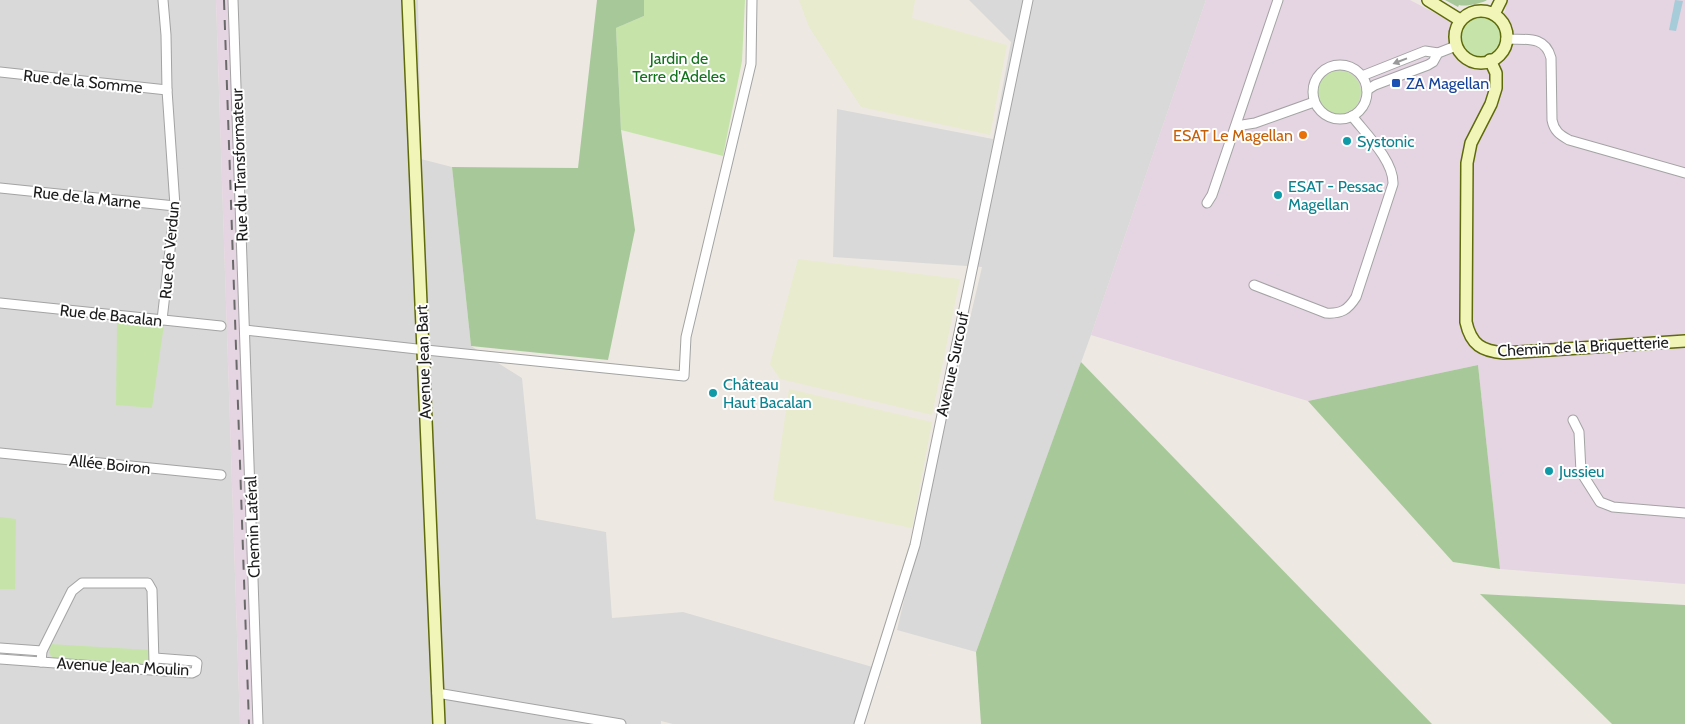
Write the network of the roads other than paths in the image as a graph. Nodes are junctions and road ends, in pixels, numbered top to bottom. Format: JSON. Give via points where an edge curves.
{"nodes":[{"id":1,"x":163,"y":0,"type":"edge"},
{"id":2,"x":234,"y":0,"type":"edge"},
{"id":3,"x":408,"y":0,"type":"edge"},
{"id":4,"x":752,"y":0,"type":"edge"},
{"id":5,"x":1028,"y":0,"type":"edge"},
{"id":6,"x":1278,"y":0,"type":"edge"},
{"id":7,"x":1428,"y":0,"type":"edge"},
{"id":8,"x":1500,"y":0,"type":"edge"},
{"id":9,"x":1494,"y":14,"type":"junction"},
{"id":10,"x":1460,"y":20,"type":"junction"},
{"id":11,"x":1506,"y":39,"type":"junction"},
{"id":12,"x":1456,"y":46,"type":"junction"},
{"id":13,"x":1438,"y":53,"type":"junction"},
{"id":14,"x":1490,"y":60,"type":"junction"},
{"id":15,"x":0,"y":72,"type":"edge"},
{"id":16,"x":1362,"y":76,"type":"junction"},
{"id":17,"x":167,"y":90,"type":"junction"},
{"id":18,"x":1367,"y":90,"type":"junction"},
{"id":19,"x":1314,"y":102,"type":"junction"},
{"id":20,"x":1352,"y":116,"type":"junction"},
{"id":21,"x":1236,"y":126,"type":"junction"},
{"id":22,"x":1685,"y":173,"type":"edge"},
{"id":23,"x":0,"y":188,"type":"edge"},
{"id":24,"x":1207,"y":203,"type":"dead end"},
{"id":25,"x":175,"y":206,"type":"junction"},
{"id":26,"x":1254,"y":284,"type":"dead end"},
{"id":27,"x":0,"y":304,"type":"edge"},
{"id":28,"x":162,"y":320,"type":"junction"},
{"id":29,"x":221,"y":326,"type":"dead end"},
{"id":30,"x":245,"y":330,"type":"junction"},
{"id":31,"x":1685,"y":341,"type":"edge"},
{"id":32,"x":423,"y":350,"type":"junction"},
{"id":33,"x":1572,"y":420,"type":"dead end"},
{"id":34,"x":0,"y":453,"type":"edge"},
{"id":35,"x":221,"y":475,"type":"dead end"},
{"id":36,"x":1685,"y":513,"type":"edge"},
{"id":37,"x":0,"y":648,"type":"edge"},
{"id":38,"x":42,"y":650,"type":"junction"},
{"id":39,"x":155,"y":658,"type":"junction"},
{"id":40,"x":0,"y":659,"type":"edge"},
{"id":41,"x":41,"y":662,"type":"junction"},
{"id":42,"x":153,"y":670,"type":"junction"},
{"id":43,"x":437,"y":693,"type":"junction"},
{"id":44,"x":258,"y":724,"type":"edge"},
{"id":45,"x":439,"y":724,"type":"edge"},
{"id":46,"x":621,"y":724,"type":"edge"},
{"id":47,"x":858,"y":724,"type":"edge"}],
"edges":[{"from":1,"to":17,"type":"street","name":"Rue de Verdun"},
{"from":2,"to":30,"type":"street","name":"Rue du Transformateur"},
{"from":3,"to":32,"type":"street","name":"Avenue Jean Bart"},
{"from":4,"to":32,"type":"street","via":[[750,64],[686,337],[684,376]]},
{"from":5,"to":47,"type":"street","name":"Avenue Surcouf","via":[[915,545]]},
{"from":6,"to":21,"type":"street"},
{"from":7,"to":10,"type":"street"},
{"from":8,"to":9,"type":"street"},
{"from":9,"to":10,"type":"street","via":[[1482,10]]},
{"from":9,"to":11,"type":"street","via":[[1502,21]]},
{"from":10,"to":12,"type":"street","via":[[1455,33]]},
{"from":11,"to":14,"type":"street","via":[[1498,56]]},
{"from":11,"to":22,"type":"street","via":[[1533,40],[1548,48],[1552,120],[1560,135]]},
{"from":12,"to":13,"type":"street"},
{"from":12,"to":14,"type":"street","via":[[1463,56],[1474,62]]},
{"from":13,"to":16,"type":"street","one_way":true,"via":[[1425,51]]},
{"from":13,"to":18,"type":"street","via":[[1434,62]]},
{"from":14,"to":31,"type":"street","name":"Chemin de la Briquetterie","via":[[1496,73],[1496,88],[1471,143],[1468,163],[1466,322],[1472,339],[1485,349],[1504,353]]},
{"from":15,"to":17,"type":"street","name":"Rue de la Somme"},
{"from":16,"to":18,"type":"street"},
{"from":16,"to":19,"type":"street","via":[[1343,64],[1329,66],[1313,87]]},
{"from":17,"to":25,"type":"street","name":"Rue de Verdun"},
{"from":18,"to":20,"type":"street","via":[[1361,108]]},
{"from":19,"to":20,"type":"street","via":[[1326,115],[1339,119]]},
{"from":19,"to":21,"type":"street"},
{"from":20,"to":26,"type":"street","via":[[1388,162],[1393,176],[1356,297],[1344,312],[1331,313]]},
{"from":21,"to":24,"type":"street"},
{"from":23,"to":25,"type":"street","name":"Rue de la Marne"},
{"from":25,"to":28,"type":"street","name":"Rue de Verdun"},
{"from":27,"to":28,"type":"street","name":"Rue de Bacalan"},
{"from":28,"to":29,"type":"street","name":"Rue de Bacalan"},
{"from":30,"to":32,"type":"street"},
{"from":30,"to":44,"type":"street","name":"Chemin Latéral"},
{"from":32,"to":43,"type":"street","name":"Avenue Jean Bart"},
{"from":33,"to":36,"type":"street","via":[[1579,432],[1581,472],[1600,502],[1613,508]]},
{"from":34,"to":35,"type":"street","name":"Allée Boiron"},
{"from":37,"to":38,"type":"street"},
{"from":38,"to":39,"type":"street","via":[[76,586],[82,583],[148,583],[152,590]]},
{"from":38,"to":41,"type":"street"},
{"from":39,"to":42,"type":"street"},
{"from":39,"to":42,"type":"street","name":"Avenue Jean Moulin","via":[[194,661],[197,666],[192,673]]},
{"from":40,"to":41,"type":"street","name":"Avenue Jean Moulin"},
{"from":41,"to":42,"type":"street","name":"Avenue Jean Moulin"},
{"from":43,"to":45,"type":"street","name":"Avenue Jean Bart"},
{"from":43,"to":46,"type":"street"}]}
